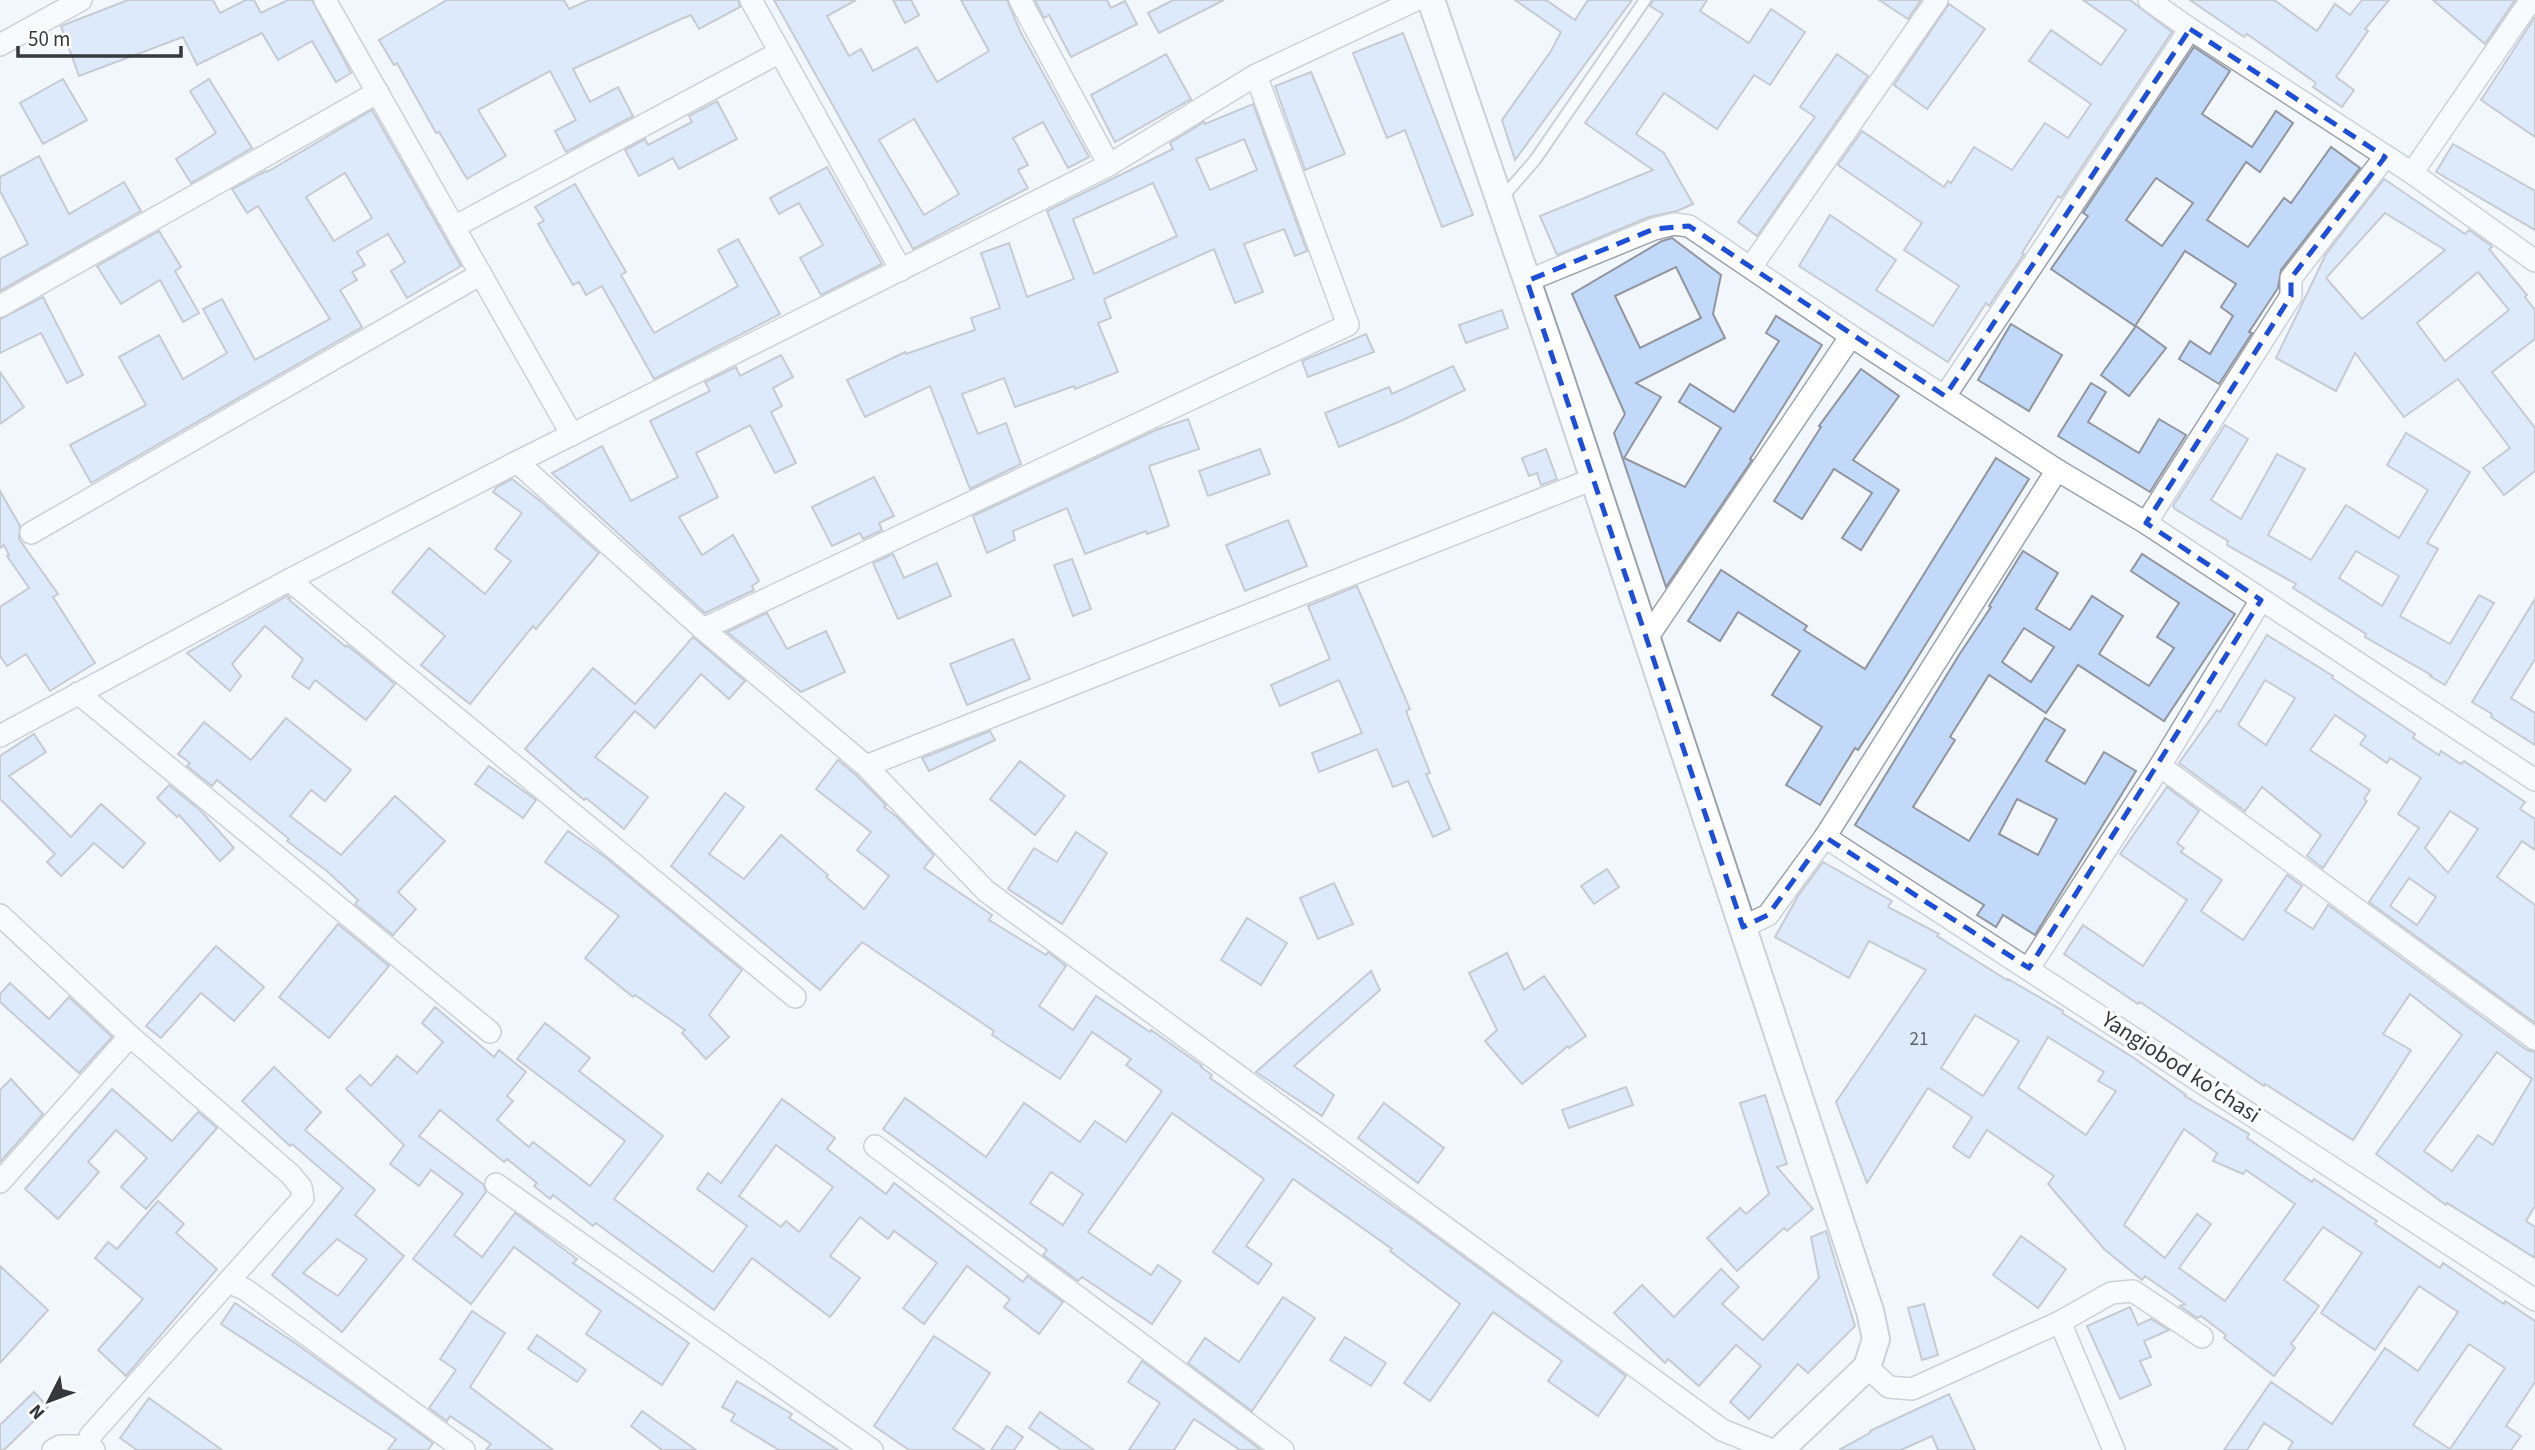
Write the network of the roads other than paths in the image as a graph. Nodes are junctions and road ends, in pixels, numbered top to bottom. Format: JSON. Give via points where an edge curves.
{"nodes":[{"id":1,"x":81,"y":0,"type":"edge"},
{"id":2,"x":326,"y":0,"type":"edge"},
{"id":3,"x":751,"y":0,"type":"edge"},
{"id":4,"x":1020,"y":0,"type":"edge"},
{"id":5,"x":1416,"y":0,"type":"edge"},
{"id":6,"x":1431,"y":0,"type":"edge"},
{"id":7,"x":1645,"y":0,"type":"edge"},
{"id":8,"x":1937,"y":0,"type":"edge"},
{"id":9,"x":2149,"y":0,"type":"edge"},
{"id":10,"x":2530,"y":0,"type":"edge"},
{"id":11,"x":2190,"y":29,"type":"junction"},
{"id":12,"x":0,"y":45,"type":"edge"},
{"id":13,"x":780,"y":52,"type":"junction"},
{"id":14,"x":1256,"y":75,"type":"junction"},
{"id":15,"x":378,"y":92,"type":"junction"},
{"id":16,"x":2385,"y":157,"type":"junction"},
{"id":17,"x":1109,"y":165,"type":"junction"},
{"id":18,"x":2412,"y":173,"type":"junction"},
{"id":19,"x":1500,"y":201,"type":"junction"},
{"id":20,"x":454,"y":227,"type":"junction"},
{"id":21,"x":2535,"y":261,"type":"edge"},
{"id":22,"x":1751,"y":267,"type":"junction"},
{"id":23,"x":901,"y":270,"type":"junction"},
{"id":24,"x":481,"y":274,"type":"junction"},
{"id":25,"x":1527,"y":281,"type":"junction"},
{"id":26,"x":0,"y":306,"type":"edge"},
{"id":27,"x":1851,"y":336,"type":"junction"},
{"id":28,"x":1945,"y":396,"type":"junction"},
{"id":29,"x":572,"y":435,"type":"junction"},
{"id":30,"x":517,"y":462,"type":"junction"},
{"id":31,"x":2057,"y":470,"type":"junction"},
{"id":32,"x":1593,"y":479,"type":"junction"},
{"id":33,"x":2146,"y":523,"type":"junction"},
{"id":34,"x":31,"y":533,"type":"dead end"},
{"id":35,"x":289,"y":580,"type":"junction"},
{"id":36,"x":2261,"y":600,"type":"junction"},
{"id":37,"x":703,"y":629,"type":"junction"},
{"id":38,"x":1647,"y":638,"type":"junction"},
{"id":39,"x":78,"y":693,"type":"junction"},
{"id":40,"x":0,"y":736,"type":"edge"},
{"id":41,"x":866,"y":766,"type":"junction"},
{"id":42,"x":2160,"y":766,"type":"junction"},
{"id":43,"x":2535,"y":780,"type":"edge"},
{"id":44,"x":1825,"y":837,"type":"junction"},
{"id":45,"x":0,"y":915,"type":"edge"},
{"id":46,"x":1743,"y":927,"type":"junction"},
{"id":47,"x":2029,"y":968,"type":"junction"},
{"id":48,"x":795,"y":997,"type":"dead end"},
{"id":49,"x":490,"y":1032,"type":"dead end"},
{"id":50,"x":131,"y":1036,"type":"junction"},
{"id":51,"x":2535,"y":1039,"type":"edge"},
{"id":52,"x":875,"y":1146,"type":"dead end"},
{"id":53,"x":0,"y":1182,"type":"edge"},
{"id":54,"x":496,"y":1184,"type":"dead end"},
{"id":55,"x":229,"y":1282,"type":"junction"},
{"id":56,"x":2535,"y":1300,"type":"edge"},
{"id":57,"x":2060,"y":1322,"type":"junction"},
{"id":58,"x":2202,"y":1337,"type":"dead end"},
{"id":59,"x":1867,"y":1367,"type":"junction"},
{"id":60,"x":92,"y":1448,"type":"edge"},
{"id":61,"x":53,"y":1450,"type":"edge"},
{"id":62,"x":464,"y":1450,"type":"edge"},
{"id":63,"x":872,"y":1450,"type":"edge"},
{"id":64,"x":1283,"y":1450,"type":"edge"},
{"id":65,"x":1772,"y":1450,"type":"edge"},
{"id":66,"x":1780,"y":1450,"type":"edge"},
{"id":67,"x":2114,"y":1450,"type":"edge"}],
"edges":[{"from":1,"to":12,"type":"street"},
{"from":2,"to":15,"type":"street"},
{"from":3,"to":13,"type":"street"},
{"from":4,"to":17,"type":"street"},
{"from":5,"to":14,"type":"street"},
{"from":6,"to":19,"type":"street"},
{"from":7,"to":19,"type":"lane","via":[[1535,160]]},
{"from":8,"to":22,"type":"street"},
{"from":9,"to":11,"type":"street"},
{"from":10,"to":18,"type":"street"},
{"from":11,"to":16,"type":"street"},
{"from":11,"to":28,"type":"street"},
{"from":13,"to":20,"type":"street"},
{"from":13,"to":23,"type":"street"},
{"from":14,"to":17,"type":"street"},
{"from":14,"to":37,"type":"street","via":[[1348,325]]},
{"from":15,"to":20,"type":"street"},
{"from":15,"to":26,"type":"street"},
{"from":16,"to":18,"type":"street"},
{"from":16,"to":33,"type":"street","via":[[2291,278],[2291,296]]},
{"from":17,"to":23,"type":"street"},
{"from":18,"to":21,"type":"street"},
{"from":19,"to":25,"type":"street"},
{"from":20,"to":24,"type":"street"},
{"from":22,"to":25,"type":"street","via":[[1689,226],[1674,224]]},
{"from":22,"to":27,"type":"street"},
{"from":23,"to":29,"type":"street"},
{"from":24,"to":29,"type":"street"},
{"from":24,"to":34,"type":"street"},
{"from":25,"to":32,"type":"street"},
{"from":27,"to":28,"type":"street"},
{"from":27,"to":38,"type":"street"},
{"from":28,"to":31,"type":"street"},
{"from":29,"to":30,"type":"street"},
{"from":30,"to":35,"type":"street"},
{"from":30,"to":37,"type":"street"},
{"from":31,"to":33,"type":"street"},
{"from":31,"to":44,"type":"street"},
{"from":32,"to":38,"type":"street"},
{"from":32,"to":41,"type":"street"},
{"from":33,"to":36,"type":"street"},
{"from":35,"to":39,"type":"street"},
{"from":35,"to":48,"type":"street"},
{"from":36,"to":42,"type":"street"},
{"from":36,"to":43,"type":"street"},
{"from":37,"to":41,"type":"street"},
{"from":38,"to":46,"type":"street"},
{"from":39,"to":40,"type":"street"},
{"from":39,"to":49,"type":"street"},
{"from":41,"to":65,"type":"street","via":[[986,891],[1722,1430]]},
{"from":42,"to":47,"type":"street"},
{"from":42,"to":51,"type":"street"},
{"from":44,"to":46,"type":"street","via":[[1768,915]]},
{"from":44,"to":47,"type":"street","name":"Yangiobod ko'chasi"},
{"from":45,"to":50,"type":"street"},
{"from":46,"to":59,"type":"street","via":[[1870,1311],[1876,1339]]},
{"from":47,"to":56,"type":"street","name":"Yangiobod ko'chasi"},
{"from":50,"to":53,"type":"street"},
{"from":50,"to":55,"type":"street","via":[[301,1187],[303,1198]]},
{"from":52,"to":64,"type":"street"},
{"from":54,"to":63,"type":"street"},
{"from":55,"to":60,"type":"street","via":[[90,1436]]},
{"from":55,"to":62,"type":"street"},
{"from":57,"to":58,"type":"street","via":[[2111,1293],[2133,1291]]},
{"from":57,"to":59,"type":"street","via":[[1912,1389],[1889,1387]]},
{"from":57,"to":67,"type":"street"},
{"from":59,"to":66,"type":"street"},
{"from":60,"to":61,"type":"street","via":[[60,1446]]}]}
